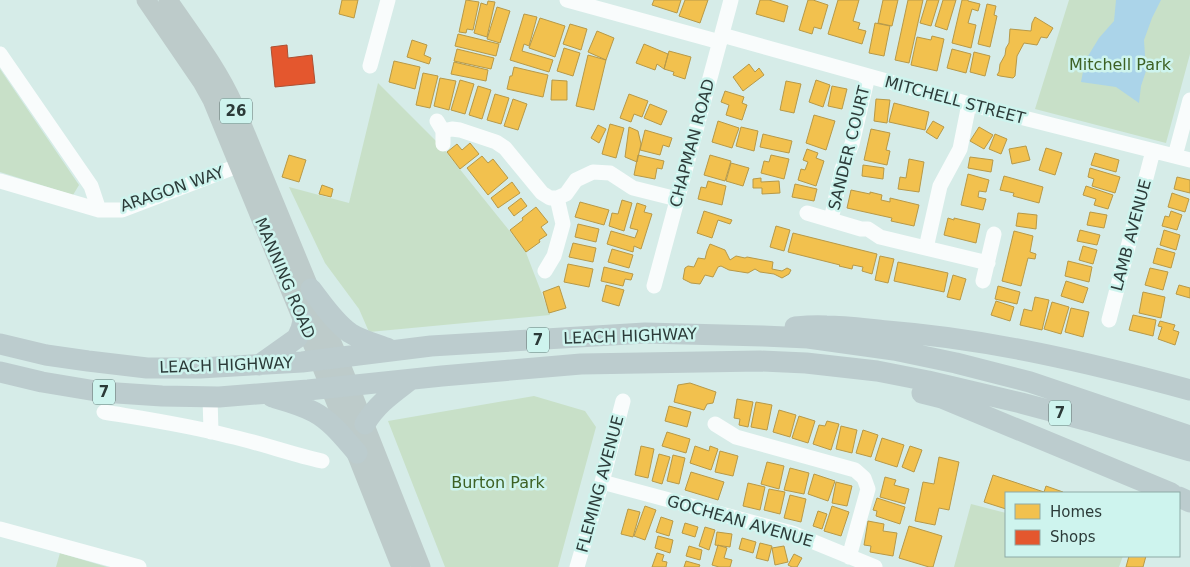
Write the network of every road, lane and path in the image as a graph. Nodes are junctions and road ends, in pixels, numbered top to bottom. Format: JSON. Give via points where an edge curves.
{"nodes":[{"id":1,"x":146,"y":0,"type":"edge"},
{"id":2,"x":168,"y":0,"type":"edge"},
{"id":3,"x":388,"y":0,"type":"edge"},
{"id":4,"x":567,"y":0,"type":"edge"},
{"id":5,"x":731,"y":0,"type":"edge"},
{"id":6,"x":721,"y":38,"type":"junction"},
{"id":7,"x":0,"y":54,"type":"edge"},
{"id":8,"x":370,"y":66,"type":"dead end"},
{"id":9,"x":868,"y":76,"type":"junction"},
{"id":10,"x":1190,"y":100,"type":"edge"},
{"id":11,"x":969,"y":104,"type":"junction"},
{"id":12,"x":441,"y":132,"type":"dead end"},
{"id":13,"x":1154,"y":151,"type":"junction"},
{"id":14,"x":1175,"y":156,"type":"junction"},
{"id":15,"x":1190,"y":160,"type":"edge"},
{"id":16,"x":247,"y":162,"type":"junction"},
{"id":17,"x":0,"y":181,"type":"edge"},
{"id":18,"x":557,"y":198,"type":"junction"},
{"id":19,"x":677,"y":199,"type":"junction"},
{"id":20,"x":99,"y":210,"type":"junction"},
{"id":21,"x":807,"y":213,"type":"dead end"},
{"id":22,"x":831,"y":220,"type":"junction"},
{"id":23,"x":994,"y":234,"type":"dead end"},
{"id":24,"x":926,"y":248,"type":"junction"},
{"id":25,"x":988,"y":262,"type":"junction"},
{"id":26,"x":543,"y":273,"type":"dead end"},
{"id":27,"x":984,"y":281,"type":"dead end"},
{"id":28,"x":654,"y":286,"type":"dead end"},
{"id":29,"x":310,"y":289,"type":"junction"},
{"id":30,"x":1109,"y":320,"type":"dead end"},
{"id":31,"x":303,"y":321,"type":"junction"},
{"id":32,"x":645,"y":333,"type":"junction"},
{"id":33,"x":0,"y":344,"type":"edge"},
{"id":34,"x":394,"y":351,"type":"junction"},
{"id":35,"x":329,"y":359,"type":"junction"},
{"id":36,"x":806,"y":363,"type":"junction"},
{"id":37,"x":259,"y":365,"type":"junction"},
{"id":38,"x":0,"y":372,"type":"edge"},
{"id":39,"x":412,"y":379,"type":"junction"},
{"id":40,"x":340,"y":387,"type":"junction"},
{"id":41,"x":1190,"y":390,"type":"edge"},
{"id":42,"x":258,"y":394,"type":"junction"},
{"id":43,"x":210,"y":397,"type":"junction"},
{"id":44,"x":623,"y":401,"type":"dead end"},
{"id":45,"x":104,"y":412,"type":"dead end"},
{"id":46,"x":365,"y":424,"type":"junction"},
{"id":47,"x":714,"y":424,"type":"dead end"},
{"id":48,"x":211,"y":432,"type":"junction"},
{"id":49,"x":1190,"y":436,"type":"edge"},
{"id":50,"x":1190,"y":451,"type":"edge"},
{"id":51,"x":357,"y":454,"type":"junction"},
{"id":52,"x":322,"y":461,"type":"dead end"},
{"id":53,"x":602,"y":482,"type":"junction"},
{"id":54,"x":1169,"y":492,"type":"edge"},
{"id":55,"x":0,"y":529,"type":"edge"},
{"id":56,"x":849,"y":557,"type":"junction"},
{"id":57,"x":140,"y":567,"type":"edge"},
{"id":58,"x":401,"y":567,"type":"edge"},
{"id":59,"x":421,"y":567,"type":"edge"},
{"id":60,"x":577,"y":567,"type":"edge"},
{"id":61,"x":875,"y":567,"type":"edge"}],
"edges":[{"from":1,"to":16,"type":"main road","name":"MANNING ROAD","number":"26","via":[[202,82]]},
{"from":2,"to":16,"type":"main road","name":"MANNING ROAD","number":"26","via":[[226,87],[234,105]]},
{"from":3,"to":8,"type":"street"},
{"from":4,"to":6,"type":"street","name":"MITCHELL STREET"},
{"from":5,"to":6,"type":"street","name":"CHAPMAN ROAD"},
{"from":6,"to":9,"type":"street","name":"MITCHELL STREET"},
{"from":6,"to":19,"type":"street","name":"CHAPMAN ROAD"},
{"from":7,"to":20,"type":"street","via":[[91,186]]},
{"from":9,"to":11,"type":"street","name":"MITCHELL STREET"},
{"from":9,"to":22,"type":"street","name":"SANDER COURT"},
{"from":10,"to":14,"type":"street"},
{"from":11,"to":13,"type":"street","name":"MITCHELL STREET"},
{"from":11,"to":24,"type":"street","via":[[960,149],[940,186]]},
{"from":12,"to":18,"type":"street","via":[[460,130],[496,142],[505,148],[542,193]]},
{"from":13,"to":14,"type":"street","name":"MITCHELL STREET"},
{"from":13,"to":30,"type":"street","name":"LAMB AVENUE"},
{"from":14,"to":15,"type":"street","name":"MITCHELL STREET"},
{"from":16,"to":20,"type":"street","name":"ARAGON WAY","via":[[122,210]]},
{"from":16,"to":29,"type":"main road","name":"MANNING ROAD","number":"26"},
{"from":16,"to":31,"type":"main road","name":"MANNING ROAD","number":"26"},
{"from":17,"to":20,"type":"street","name":"ARAGON WAY"},
{"from":18,"to":19,"type":"street","via":[[566,194],[576,180],[592,172],[610,173],[633,188]]},
{"from":18,"to":26,"type":"street","via":[[563,224],[554,256]]},
{"from":19,"to":28,"type":"street","name":"CHAPMAN ROAD"},
{"from":21,"to":22,"type":"street"},
{"from":22,"to":24,"type":"street"},
{"from":23,"to":25,"type":"street"},
{"from":24,"to":25,"type":"street"},
{"from":25,"to":27,"type":"street"},
{"from":29,"to":34,"type":"highway","via":[[344,328]]},
{"from":29,"to":35,"type":"main road","name":"MANNING ROAD","number":"26"},
{"from":31,"to":35,"type":"main road","name":"MANNING ROAD","number":"26"},
{"from":31,"to":37,"type":"highway","via":[[296,338]]},
{"from":32,"to":34,"type":"highway","name":"LEACH HIGHWAY","number":"7"},
{"from":32,"to":41,"type":"highway","via":[[825,326],[913,333],[1050,355]]},
{"from":32,"to":49,"type":"highway","name":"LEACH HIGHWAY","number":"7","via":[[808,338],[894,350],[1030,382]]},
{"from":33,"to":37,"type":"highway","name":"LEACH HIGHWAY","number":"7","via":[[147,368]]},
{"from":34,"to":35,"type":"highway","name":"LEACH HIGHWAY","number":"7"},
{"from":35,"to":37,"type":"highway","name":"LEACH HIGHWAY","number":"7"},
{"from":35,"to":40,"type":"main road","name":"MANNING ROAD","number":"26"},
{"from":36,"to":39,"type":"highway","name":"LEACH HIGHWAY","number":"7","via":[[581,364]]},
{"from":36,"to":50,"type":"highway","name":"LEACH HIGHWAY","number":"7","via":[[928,381],[1089,421]]},
{"from":36,"to":54,"type":"highway","via":[[942,398]]},
{"from":38,"to":43,"type":"highway","name":"LEACH HIGHWAY","number":"7","via":[[102,392]]},
{"from":39,"to":40,"type":"highway","name":"LEACH HIGHWAY","number":"7"},
{"from":39,"to":46,"type":"highway","via":[[386,398]]},
{"from":40,"to":42,"type":"highway","name":"LEACH HIGHWAY","number":"7"},
{"from":40,"to":46,"type":"main road","name":"MANNING ROAD","number":"26"},
{"from":40,"to":51,"type":"main road","name":"MANNING ROAD","number":"26"},
{"from":42,"to":43,"type":"highway","name":"LEACH HIGHWAY","number":"7"},
{"from":42,"to":51,"type":"highway","via":[[314,412],[333,426]]},
{"from":43,"to":48,"type":"street","name":"LEACH HIGHWAY"},
{"from":44,"to":53,"type":"street","name":"FLEMING AVENUE"},
{"from":45,"to":48,"type":"street"},
{"from":46,"to":59,"type":"main road","name":"MANNING ROAD","number":"26"},
{"from":47,"to":56,"type":"street","via":[[736,437],[855,470],[864,478],[868,489]]},
{"from":48,"to":52,"type":"street"},
{"from":51,"to":58,"type":"main road","name":"MANNING ROAD","number":"26"},
{"from":53,"to":56,"type":"street","name":"GOCHEAN AVENUE","via":[[792,533]]},
{"from":53,"to":60,"type":"street","name":"FLEMING AVENUE"},
{"from":55,"to":57,"type":"street"},
{"from":56,"to":61,"type":"street","name":"GOCHEAN AVENUE"}]}
